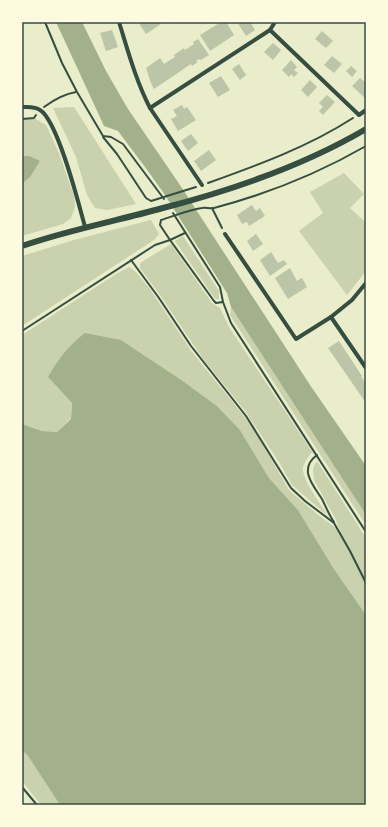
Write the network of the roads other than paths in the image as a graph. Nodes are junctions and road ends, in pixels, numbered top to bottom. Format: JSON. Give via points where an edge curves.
{"nodes":[{"id":1,"x":119,"y":22,"type":"edge"},
{"id":2,"x":275,"y":22,"type":"edge"},
{"id":3,"x":270,"y":30,"type":"junction"},
{"id":4,"x":22,"y":106,"type":"edge"},
{"id":5,"x":150,"y":108,"type":"junction"},
{"id":6,"x":366,"y":110,"type":"edge"},
{"id":7,"x":366,"y":129,"type":"edge"},
{"id":8,"x":202,"y":185,"type":"road end"},
{"id":9,"x":85,"y":227,"type":"junction"},
{"id":10,"x":226,"y":234,"type":"road end"},
{"id":11,"x":22,"y":246,"type":"edge"},
{"id":12,"x":366,"y":283,"type":"edge"},
{"id":13,"x":331,"y":317,"type":"junction"},
{"id":14,"x":366,"y":368,"type":"edge"}],
"edges":[{"from":1,"to":5,"type":"street","via":[[132,65]]},
{"from":2,"to":3,"type":"street"},
{"from":3,"to":5,"type":"street"},
{"from":3,"to":6,"type":"street","via":[[359,115]]},
{"from":4,"to":9,"type":"street","via":[[40,110],[46,116],[65,158]]},
{"from":5,"to":8,"type":"street"},
{"from":7,"to":9,"type":"street","via":[[273,174],[202,198]]},
{"from":9,"to":11,"type":"street"},
{"from":10,"to":13,"type":"street","via":[[296,339]]},
{"from":12,"to":13,"type":"street","via":[[352,300]]},
{"from":13,"to":14,"type":"street"}]}
